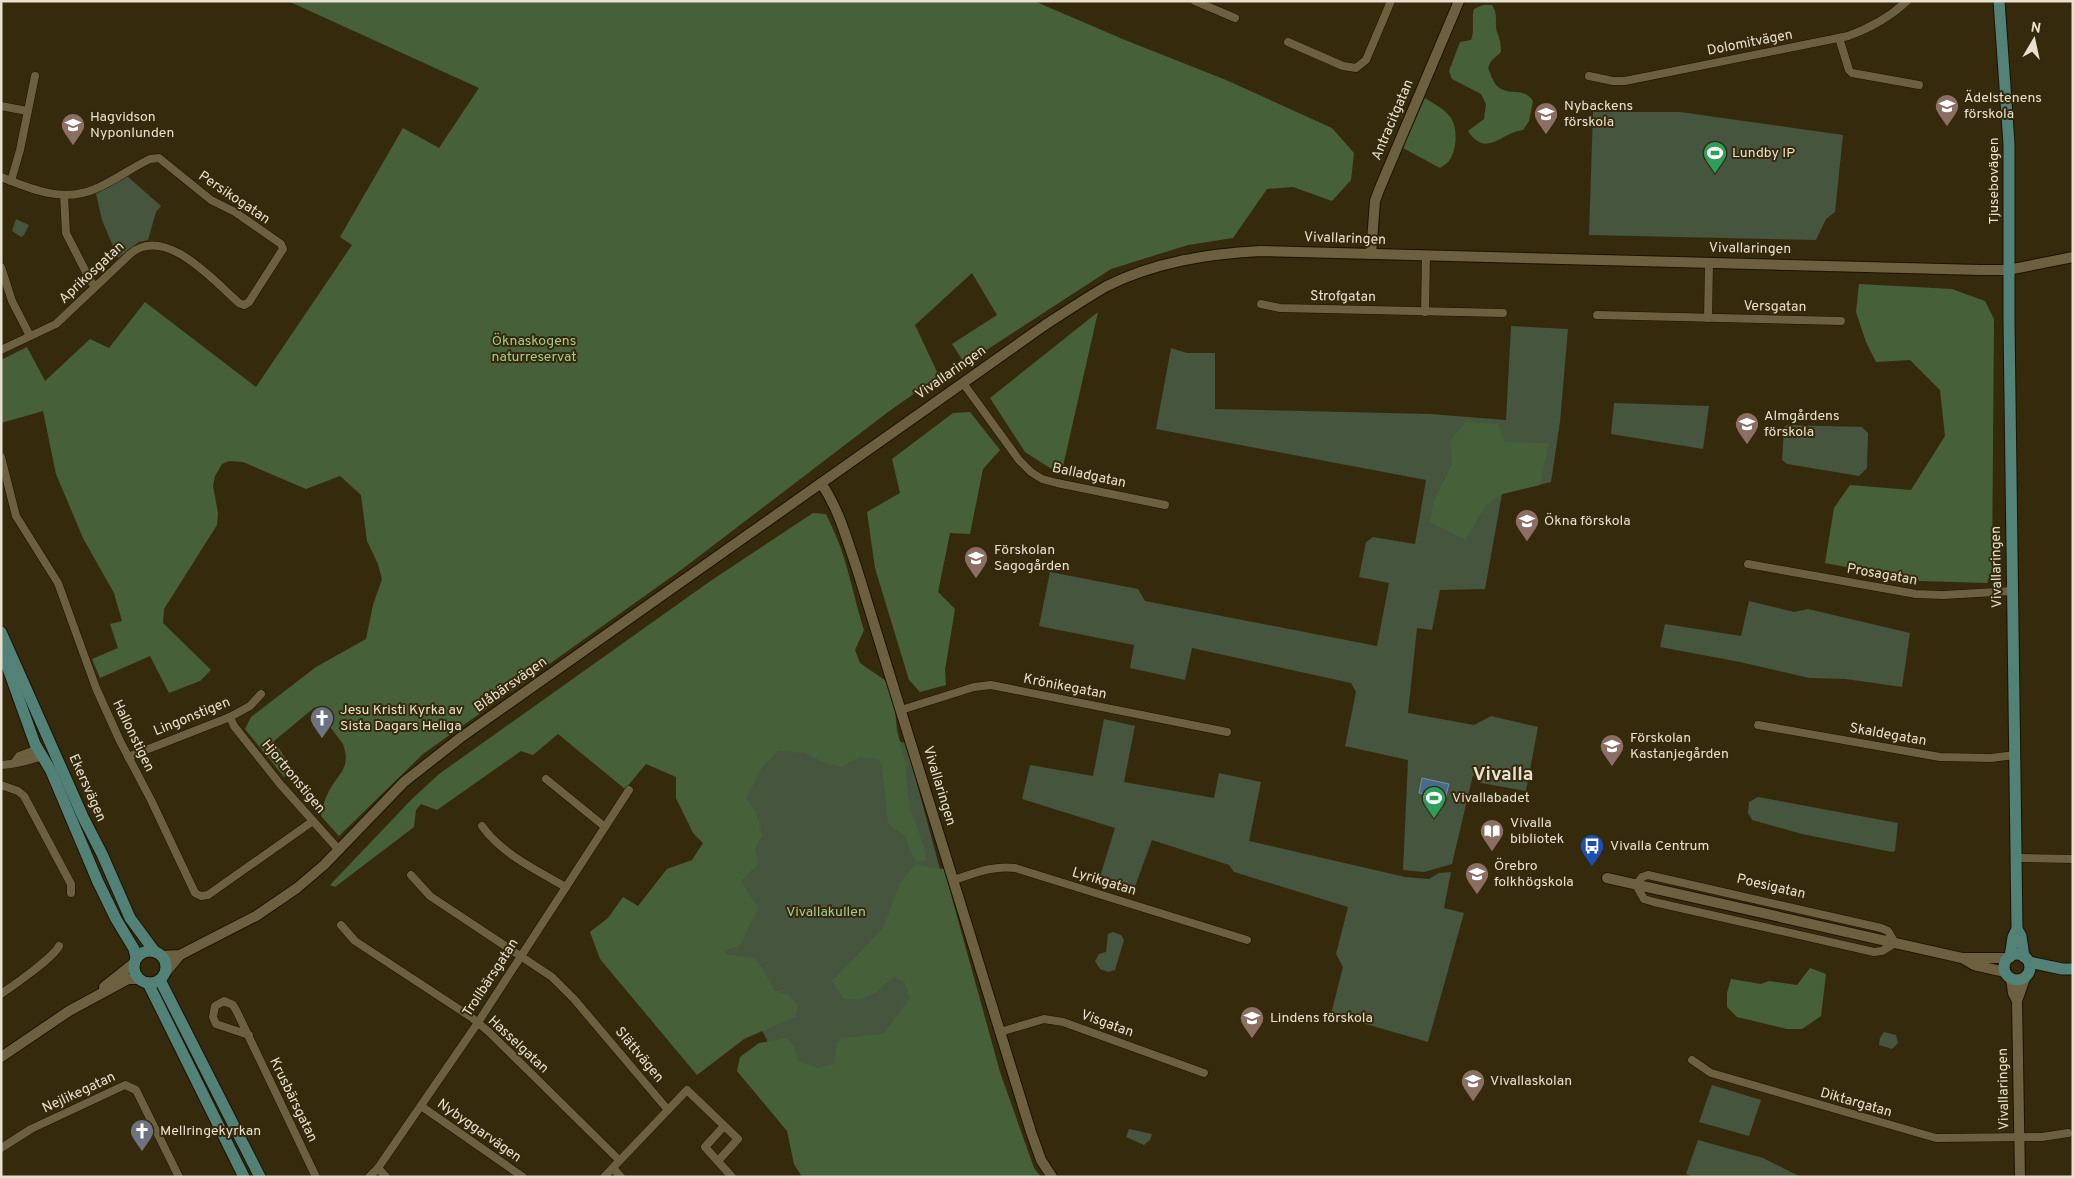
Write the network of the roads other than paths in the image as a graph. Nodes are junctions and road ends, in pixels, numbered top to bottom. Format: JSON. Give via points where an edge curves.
{"nodes":[{"id":1,"x":1195,"y":1,"type":"edge"},
{"id":2,"x":1391,"y":1,"type":"edge"},
{"id":3,"x":1460,"y":1,"type":"edge"},
{"id":4,"x":1907,"y":1,"type":"edge"},
{"id":5,"x":1999,"y":1,"type":"edge"},
{"id":6,"x":1235,"y":18,"type":"dead end"},
{"id":7,"x":1839,"y":38,"type":"junction"},
{"id":8,"x":1288,"y":42,"type":"dead end"},
{"id":9,"x":35,"y":76,"type":"dead end"},
{"id":10,"x":1589,"y":76,"type":"dead end"},
{"id":11,"x":1919,"y":85,"type":"dead end"},
{"id":12,"x":1,"y":106,"type":"edge"},
{"id":13,"x":27,"y":111,"type":"junction"},
{"id":14,"x":1,"y":177,"type":"edge"},
{"id":15,"x":11,"y":181,"type":"junction"},
{"id":16,"x":64,"y":195,"type":"junction"},
{"id":17,"x":282,"y":253,"type":"joint"},
{"id":18,"x":1372,"y":254,"type":"junction"},
{"id":19,"x":1426,"y":256,"type":"junction"},
{"id":20,"x":2073,"y":257,"type":"edge"},
{"id":21,"x":1709,"y":263,"type":"junction"},
{"id":22,"x":1,"y":267,"type":"edge"},
{"id":23,"x":2008,"y":270,"type":"junction"},
{"id":24,"x":95,"y":287,"type":"junction"},
{"id":25,"x":1261,"y":304,"type":"dead end"},
{"id":26,"x":1425,"y":312,"type":"junction"},
{"id":27,"x":1503,"y":313,"type":"dead end"},
{"id":28,"x":1596,"y":315,"type":"dead end"},
{"id":29,"x":1708,"y":318,"type":"junction"},
{"id":30,"x":1841,"y":321,"type":"dead end"},
{"id":31,"x":30,"y":336,"type":"junction"},
{"id":32,"x":1,"y":350,"type":"edge"},
{"id":33,"x":963,"y":383,"type":"junction"},
{"id":34,"x":1,"y":457,"type":"edge"},
{"id":35,"x":821,"y":483,"type":"junction"},
{"id":36,"x":1165,"y":505,"type":"dead end"},
{"id":37,"x":1748,"y":564,"type":"dead end"},
{"id":38,"x":2013,"y":591,"type":"junction"},
{"id":39,"x":1,"y":632,"type":"edge"},
{"id":40,"x":1,"y":649,"type":"edge"},
{"id":41,"x":261,"y":694,"type":"dead end"},
{"id":42,"x":900,"y":710,"type":"junction"},
{"id":43,"x":230,"y":717,"type":"junction"},
{"id":44,"x":1758,"y":726,"type":"dead end"},
{"id":45,"x":1227,"y":732,"type":"dead end"},
{"id":46,"x":53,"y":747,"type":"junction"},
{"id":47,"x":40,"y":752,"type":"junction"},
{"id":48,"x":2015,"y":755,"type":"junction"},
{"id":49,"x":128,"y":757,"type":"junction"},
{"id":50,"x":1,"y":766,"type":"edge"},
{"id":51,"x":546,"y":779,"type":"dead end"},
{"id":52,"x":1,"y":785,"type":"edge"},
{"id":53,"x":629,"y":790,"type":"dead end"},
{"id":54,"x":313,"y":821,"type":"junction"},
{"id":55,"x":482,"y":826,"type":"dead end"},
{"id":56,"x":605,"y":827,"type":"junction"},
{"id":57,"x":339,"y":850,"type":"junction"},
{"id":58,"x":2016,"y":858,"type":"junction"},
{"id":59,"x":2073,"y":859,"type":"edge"},
{"id":60,"x":411,"y":875,"type":"dead end"},
{"id":61,"x":1607,"y":878,"type":"dead end"},
{"id":62,"x":953,"y":880,"type":"junction"},
{"id":63,"x":566,"y":887,"type":"junction"},
{"id":64,"x":71,"y":893,"type":"dead end"},
{"id":65,"x":341,"y":925,"type":"dead end"},
{"id":66,"x":2017,"y":929,"type":"junction"},
{"id":67,"x":1247,"y":940,"type":"dead end"},
{"id":68,"x":59,"y":946,"type":"dead end"},
{"id":69,"x":158,"y":954,"type":"junction"},
{"id":70,"x":180,"y":955,"type":"junction"},
{"id":71,"x":521,"y":955,"type":"junction"},
{"id":72,"x":1962,"y":958,"type":"junction"},
{"id":73,"x":2009,"y":958,"type":"junction"},
{"id":74,"x":2026,"y":959,"type":"junction"},
{"id":75,"x":135,"y":960,"type":"junction"},
{"id":76,"x":2067,"y":969,"type":"edge"},
{"id":77,"x":2008,"y":975,"type":"junction"},
{"id":78,"x":162,"y":976,"type":"junction"},
{"id":79,"x":2026,"y":976,"type":"junction"},
{"id":80,"x":144,"y":981,"type":"junction"},
{"id":81,"x":104,"y":990,"type":"junction"},
{"id":82,"x":1,"y":994,"type":"edge"},
{"id":83,"x":2017,"y":1001,"type":"junction"},
{"id":84,"x":477,"y":1024,"type":"junction"},
{"id":85,"x":1000,"y":1032,"type":"junction"},
{"id":86,"x":249,"y":1034,"type":"junction"},
{"id":87,"x":1,"y":1057,"type":"edge"},
{"id":88,"x":1692,"y":1060,"type":"dead end"},
{"id":89,"x":1204,"y":1073,"type":"dead end"},
{"id":90,"x":421,"y":1106,"type":"junction"},
{"id":91,"x":668,"y":1110,"type":"junction"},
{"id":92,"x":724,"y":1126,"type":"junction"},
{"id":93,"x":2068,"y":1133,"type":"dead end"},
{"id":94,"x":2020,"y":1137,"type":"junction"},
{"id":95,"x":1,"y":1148,"type":"edge"},
{"id":96,"x":619,"y":1160,"type":"junction"},
{"id":97,"x":718,"y":1161,"type":"junction"},
{"id":98,"x":378,"y":1168,"type":"junction"},
{"id":99,"x":612,"y":1168,"type":"junction"},
{"id":100,"x":179,"y":1177,"type":"edge"},
{"id":101,"x":244,"y":1177,"type":"edge"},
{"id":102,"x":260,"y":1177,"type":"edge"},
{"id":103,"x":316,"y":1177,"type":"edge"},
{"id":104,"x":369,"y":1177,"type":"edge"},
{"id":105,"x":386,"y":1177,"type":"edge"},
{"id":106,"x":523,"y":1177,"type":"edge"},
{"id":107,"x":604,"y":1177,"type":"edge"},
{"id":108,"x":621,"y":1177,"type":"edge"},
{"id":109,"x":732,"y":1177,"type":"edge"},
{"id":110,"x":1052,"y":1177,"type":"edge"},
{"id":111,"x":2020,"y":1177,"type":"edge"}],
"edges":[{"from":1,"to":6,"type":"street"},
{"from":2,"to":8,"type":"street","via":[[1366,60],[1356,68],[1343,66]]},
{"from":3,"to":18,"type":"street","name":"Antracitgatan","via":[[1375,201]]},
{"from":4,"to":7,"type":"street","name":"Dolomitvägen","via":[[1877,24]]},
{"from":5,"to":23,"type":"main road","name":"Tjusebovägen","via":[[2009,144]]},
{"from":7,"to":10,"type":"street","name":"Dolomitvägen","via":[[1625,82]]},
{"from":7,"to":11,"type":"street","via":[[1852,73]]},
{"from":9,"to":13,"type":"street"},
{"from":12,"to":13,"type":"street"},
{"from":13,"to":15,"type":"street"},
{"from":14,"to":15,"type":"street","name":"Persikogatan"},
{"from":15,"to":16,"type":"street","name":"Persikogatan","via":[[41,193]]},
{"from":16,"to":17,"type":"street","name":"Persikogatan","via":[[95,189],[152,158],[159,158],[211,200],[235,212],[280,244]]},
{"from":16,"to":24,"type":"street","via":[[66,233]]},
{"from":17,"to":24,"type":"street","name":"Aprikosgatan","via":[[249,302],[244,304],[185,256],[154,245],[141,246],[133,251]]},
{"from":18,"to":19,"type":"street","name":"Vivallaringen"},
{"from":18,"to":33,"type":"street","name":"Vivallaringen","via":[[1237,252],[1152,268],[1108,286],[1081,302]]},
{"from":19,"to":21,"type":"street","name":"Vivallaringen"},
{"from":19,"to":26,"type":"street"},
{"from":20,"to":23,"type":"street"},
{"from":21,"to":23,"type":"street","name":"Vivallaringen"},
{"from":21,"to":29,"type":"street"},
{"from":22,"to":31,"type":"street","via":[[12,301]]},
{"from":23,"to":38,"type":"main road","name":"Vivallaringen"},
{"from":24,"to":31,"type":"street","name":"Aprikosgatan","via":[[56,324]]},
{"from":25,"to":26,"type":"street","name":"Strofgatan","via":[[1280,308]]},
{"from":26,"to":27,"type":"street","name":"Strofgatan"},
{"from":28,"to":29,"type":"street","name":"Versgatan"},
{"from":29,"to":30,"type":"street","name":"Versgatan"},
{"from":31,"to":32,"type":"street","name":"Aprikosgatan"},
{"from":33,"to":35,"type":"street","name":"Vivallaringen"},
{"from":33,"to":36,"type":"street","name":"Balladgatan","via":[[1019,460],[1042,479]]},
{"from":34,"to":49,"type":"street","name":"Hallonstigen","via":[[16,516],[58,583],[96,688]]},
{"from":35,"to":42,"type":"street","name":"Vivallaringen","via":[[839,517]]},
{"from":35,"to":57,"type":"street","name":"Blåbärsvägen","via":[[434,757],[394,792]]},
{"from":37,"to":38,"type":"street","name":"Prosagatan","via":[[1922,594]]},
{"from":38,"to":48,"type":"main road","name":"Vivallaringen"},
{"from":39,"to":46,"type":"main road","name":"Ekersvägen"},
{"from":40,"to":47,"type":"main road","name":"Ekersvägen"},
{"from":41,"to":43,"type":"street","name":"Lingonstigen","via":[[250,706]]},
{"from":42,"to":45,"type":"street","name":"Krönikegatan","via":[[974,687],[991,685]]},
{"from":42,"to":62,"type":"street","name":"Vivallaringen"},
{"from":43,"to":49,"type":"street","name":"Lingonstigen"},
{"from":43,"to":54,"type":"street","name":"Hjortronstigen"},
{"from":44,"to":48,"type":"street","name":"Skaldegatan","via":[[1940,757]]},
{"from":46,"to":47,"type":"main road"},
{"from":46,"to":69,"type":"main road","name":"Ekersvägen","via":[[130,918]]},
{"from":47,"to":50,"type":"street","via":[[22,763]]},
{"from":47,"to":75,"type":"main road","name":"Ekersvägen","via":[[60,790],[98,882],[134,949]]},
{"from":48,"to":58,"type":"main road","name":"Vivallaringen"},
{"from":49,"to":54,"type":"street","name":"Hallonstigen","via":[[195,893],[201,896],[208,895]]},
{"from":51,"to":56,"type":"street"},
{"from":52,"to":64,"type":"street","via":[[18,791],[32,809],[71,884]]},
{"from":53,"to":56,"type":"street","name":"Trollbärsgatan"},
{"from":54,"to":57,"type":"street","name":"Hjortronstigen"},
{"from":55,"to":63,"type":"street","via":[[496,843]]},
{"from":56,"to":63,"type":"street","name":"Trollbärsgatan"},
{"from":57,"to":70,"type":"street","name":"Blåbärsvägen","via":[[279,901]]},
{"from":58,"to":59,"type":"street"},
{"from":58,"to":66,"type":"main road","name":"Vivallaringen"},
{"from":60,"to":71,"type":"street","name":"Slättvägen","via":[[430,896]]},
{"from":61,"to":72,"type":"street","name":"Poesigatan"},
{"from":62,"to":67,"type":"street","name":"Lyrikgatan","via":[[992,868],[1015,868]]},
{"from":62,"to":85,"type":"street","name":"Vivallaringen"},
{"from":63,"to":71,"type":"street","name":"Trollbärsgatan"},
{"from":65,"to":84,"type":"street","name":"Hasselgatan","via":[[355,941]]},
{"from":66,"to":73,"type":"main road","name":"Vivallaringen"},
{"from":66,"to":74,"type":"main road","name":"Vivallaringen"},
{"from":68,"to":82,"type":"street","via":[[54,954]]},
{"from":69,"to":70,"type":"street","name":"Blåbärsvägen"},
{"from":69,"to":75,"type":"main road","via":[[143,952]]},
{"from":69,"to":78,"type":"main road","via":[[165,964]]},
{"from":70,"to":78,"type":"street","name":"Blåbärsvägen"},
{"from":71,"to":84,"type":"street","name":"Trollbärsgatan"},
{"from":71,"to":91,"type":"street","name":"Slättvägen","via":[[552,977],[574,999]]},
{"from":72,"to":73,"type":"street","name":"Poesigatan"},
{"from":72,"to":77,"type":"street","name":"Poesigatan"},
{"from":73,"to":74,"type":"main road","via":[[2016,955]]},
{"from":73,"to":77,"type":"main road","via":[[2004,966]]},
{"from":74,"to":76,"type":"main road"},
{"from":74,"to":79,"type":"main road","via":[[2030,967]]},
{"from":75,"to":80,"type":"main road","via":[[135,973]]},
{"from":75,"to":81,"type":"street"},
{"from":76,"to":79,"type":"main road"},
{"from":77,"to":79,"type":"main road","via":[[2017,980]]},
{"from":77,"to":83,"type":"street","name":"Vivallaringen"},
{"from":78,"to":80,"type":"main road"},
{"from":78,"to":102,"type":"main road"},
{"from":79,"to":83,"type":"street","name":"Vivallaringen"},
{"from":80,"to":81,"type":"street","via":[[128,980]]},
{"from":80,"to":101,"type":"main road"},
{"from":81,"to":87,"type":"street"},
{"from":83,"to":94,"type":"street","name":"Vivallaringen"},
{"from":84,"to":90,"type":"street","name":"Trollbärsgatan"},
{"from":84,"to":96,"type":"street","name":"Hasselgatan","via":[[490,1032]]},
{"from":85,"to":89,"type":"street","name":"Visgatan","via":[[1044,1020],[1063,1022]]},
{"from":85,"to":110,"type":"street","name":"Vivallaringen","via":[[1041,1160]]},
{"from":86,"to":86,"type":"street","name":"Krusbärsgatan","via":[[216,1024],[215,1006],[224,1001],[233,1005]]},
{"from":86,"to":103,"type":"street","name":"Krusbärsgatan"},
{"from":88,"to":94,"type":"street","name":"Diktargatan","via":[[1711,1073],[1929,1137]]},
{"from":90,"to":98,"type":"street","name":"Trollbärsgatan"},
{"from":90,"to":106,"type":"street","name":"Nybyggarvägen"},
{"from":91,"to":92,"type":"street","via":[[687,1090]]},
{"from":91,"to":96,"type":"street"},
{"from":92,"to":97,"type":"street","via":[[705,1147]]},
{"from":92,"to":97,"type":"street","via":[[738,1139]]},
{"from":93,"to":94,"type":"street","name":"Diktargatan"},
{"from":94,"to":111,"type":"street","name":"Vivallaringen"},
{"from":95,"to":100,"type":"street","name":"Nejlikegatan","via":[[31,1129],[125,1085],[136,1090]]},
{"from":96,"to":99,"type":"street"},
{"from":97,"to":109,"type":"street"},
{"from":98,"to":104,"type":"street","name":"Trollbärsgatan"},
{"from":98,"to":105,"type":"street"},
{"from":99,"to":107,"type":"street"},
{"from":99,"to":108,"type":"street"}]}
